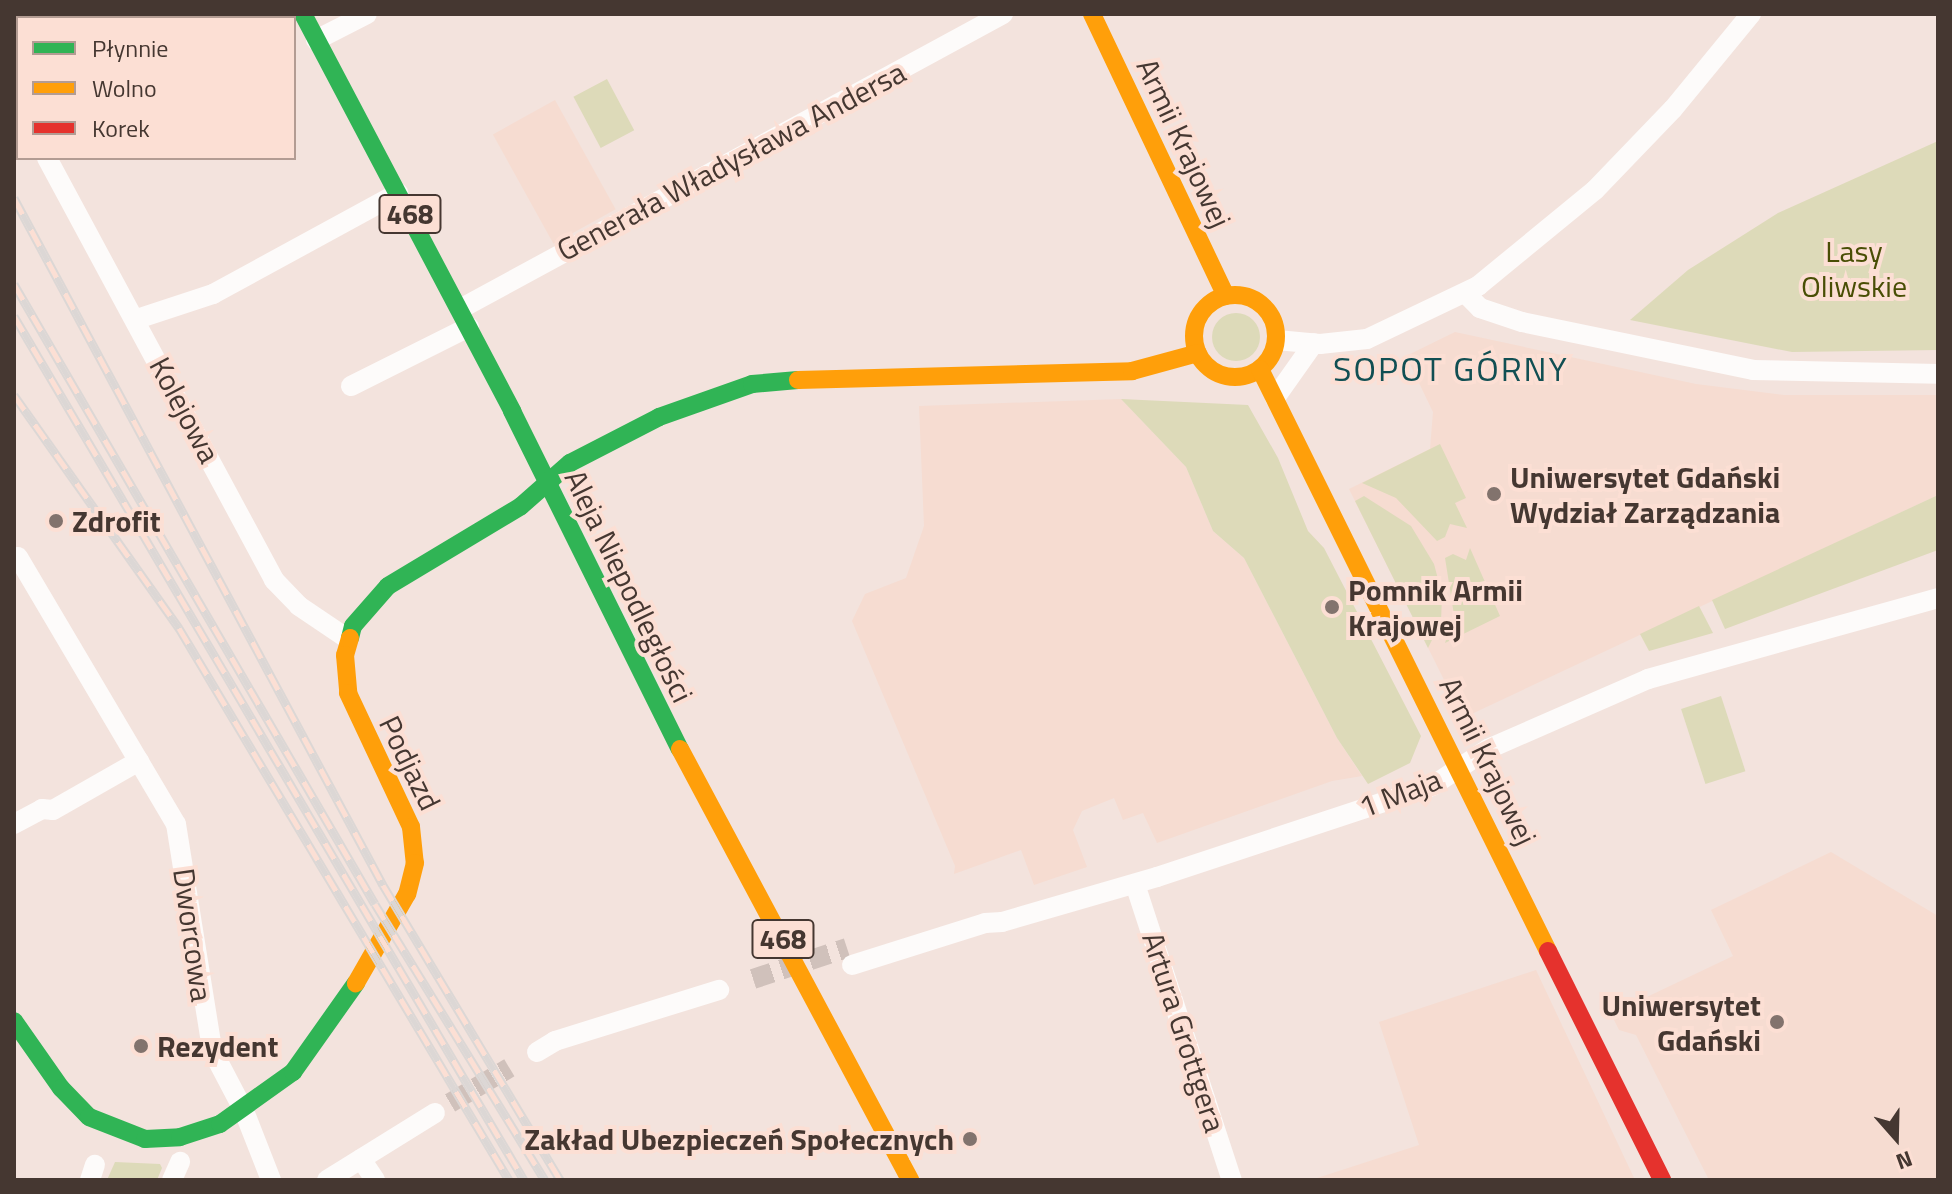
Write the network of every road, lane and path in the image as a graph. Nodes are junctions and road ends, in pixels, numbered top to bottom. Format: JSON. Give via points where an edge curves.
{"nodes":[{"id":1,"x":303,"y":14,"type":"edge"},
{"id":2,"x":367,"y":14,"type":"edge"},
{"id":3,"x":1003,"y":14,"type":"edge"},
{"id":4,"x":1092,"y":14,"type":"edge"},
{"id":5,"x":1751,"y":14,"type":"edge"},
{"id":6,"x":316,"y":40,"type":"junction"},
{"id":7,"x":48,"y":160,"type":"edge"},
{"id":8,"x":398,"y":193,"type":"junction"},
{"id":9,"x":1466,"y":294,"type":"junction"},
{"id":10,"x":1226,"y":296,"type":"junction"},
{"id":11,"x":464,"y":318,"type":"junction"},
{"id":12,"x":137,"y":319,"type":"junction"},
{"id":13,"x":1277,"y":340,"type":"junction"},
{"id":14,"x":1314,"y":343,"type":"junction"},
{"id":15,"x":1198,"y":353,"type":"junction"},
{"id":16,"x":1260,"y":369,"type":"junction"},
{"id":17,"x":1938,"y":374,"type":"edge"},
{"id":18,"x":351,"y":386,"type":"dead end"},
{"id":19,"x":1275,"y":398,"type":"junction"},
{"id":20,"x":547,"y":484,"type":"junction"},
{"id":21,"x":18,"y":557,"type":"dead end"},
{"id":22,"x":1938,"y":598,"type":"edge"},
{"id":23,"x":348,"y":639,"type":"junction"},
{"id":24,"x":139,"y":761,"type":"junction"},
{"id":25,"x":1460,"y":767,"type":"junction"},
{"id":26,"x":14,"y":824,"type":"edge"},
{"id":27,"x":1135,"y":884,"type":"junction"},
{"id":28,"x":852,"y":965,"type":"tunnel mouth"},
{"id":29,"x":719,"y":990,"type":"dead end"},
{"id":30,"x":14,"y":1021,"type":"edge"},
{"id":31,"x":537,"y":1052,"type":"dead end"},
{"id":32,"x":244,"y":1111,"type":"junction"},
{"id":33,"x":435,"y":1113,"type":"tunnel mouth"},
{"id":34,"x":361,"y":1159,"type":"junction"},
{"id":35,"x":271,"y":1180,"type":"edge"},
{"id":36,"x":327,"y":1180,"type":"edge"},
{"id":37,"x":375,"y":1180,"type":"edge"},
{"id":38,"x":910,"y":1180,"type":"edge"},
{"id":39,"x":1232,"y":1180,"type":"edge"},
{"id":40,"x":1662,"y":1180,"type":"edge"}],
"edges":[{"from":1,"to":6,"type":"street","name":"Aleja Niepodległości","number":"468"},
{"from":2,"to":6,"type":"street"},
{"from":3,"to":11,"type":"street","name":"Generała Władysława Andersa"},
{"from":4,"to":10,"type":"street","name":"Armii Krajowej"},
{"from":5,"to":9,"type":"street","via":[[1673,109],[1595,190]]},
{"from":6,"to":8,"type":"street","name":"Aleja Niepodległości","number":"468"},
{"from":7,"to":12,"type":"street","name":"Kolejowa"},
{"from":8,"to":11,"type":"street","name":"Aleja Niepodległości","number":"468"},
{"from":8,"to":12,"type":"street","via":[[213,294]]},
{"from":9,"to":14,"type":"street","via":[[1367,339]]},
{"from":9,"to":17,"type":"street","via":[[1480,308],[1522,322],[1753,370]]},
{"from":10,"to":13,"type":"street","via":[[1256,300],[1268,310]]},
{"from":10,"to":15,"type":"street","via":[[1212,301],[1196,324]]},
{"from":11,"to":18,"type":"street","name":"Generała Władysława Andersa"},
{"from":11,"to":20,"type":"street","name":"Aleja Niepodległości","number":"468"},
{"from":12,"to":23,"type":"street","name":"Kolejowa","via":[[274,580],[299,606]]},
{"from":13,"to":14,"type":"street"},
{"from":13,"to":16,"type":"street"},
{"from":14,"to":19,"type":"street"},
{"from":15,"to":16,"type":"street","via":[[1225,376]]},
{"from":15,"to":20,"type":"street","name":"Podjazd","via":[[1132,371],[836,376],[752,384],[659,417],[570,463]]},
{"from":16,"to":19,"type":"street","name":"Armii Krajowej"},
{"from":19,"to":25,"type":"street","name":"Armii Krajowej"},
{"from":20,"to":23,"type":"street","name":"Podjazd","via":[[521,506],[388,586],[360,613]]},
{"from":20,"to":38,"type":"street","name":"Aleja Niepodległości","number":"468","via":[[672,734]]},
{"from":21,"to":24,"type":"street","name":"Dworcowa"},
{"from":22,"to":25,"type":"street","name":"1 Maja","via":[[1596,697]]},
{"from":23,"to":32,"type":"street","name":"Podjazd","via":[[350,701],[414,840],[411,884],[308,1056]]},
{"from":24,"to":26,"type":"street","via":[[53,810],[42,809]]},
{"from":24,"to":32,"type":"street","name":"Dworcowa","via":[[176,824],[212,1050]]},
{"from":25,"to":27,"type":"street","name":"1 Maja","via":[[1432,786]]},
{"from":25,"to":40,"type":"street","name":"Armii Krajowej"},
{"from":27,"to":28,"type":"street","name":"1 Maja"},
{"from":27,"to":39,"type":"street","name":"Artura Grottgera"},
{"from":29,"to":31,"type":"street","via":[[555,1041]]},
{"from":30,"to":32,"type":"street","name":"Podjazd","via":[[69,1097],[111,1129],[145,1139],[180,1137]]},
{"from":32,"to":35,"type":"street","name":"Dworcowa"},
{"from":33,"to":34,"type":"street"},
{"from":34,"to":36,"type":"street"},
{"from":34,"to":37,"type":"street"}]}
